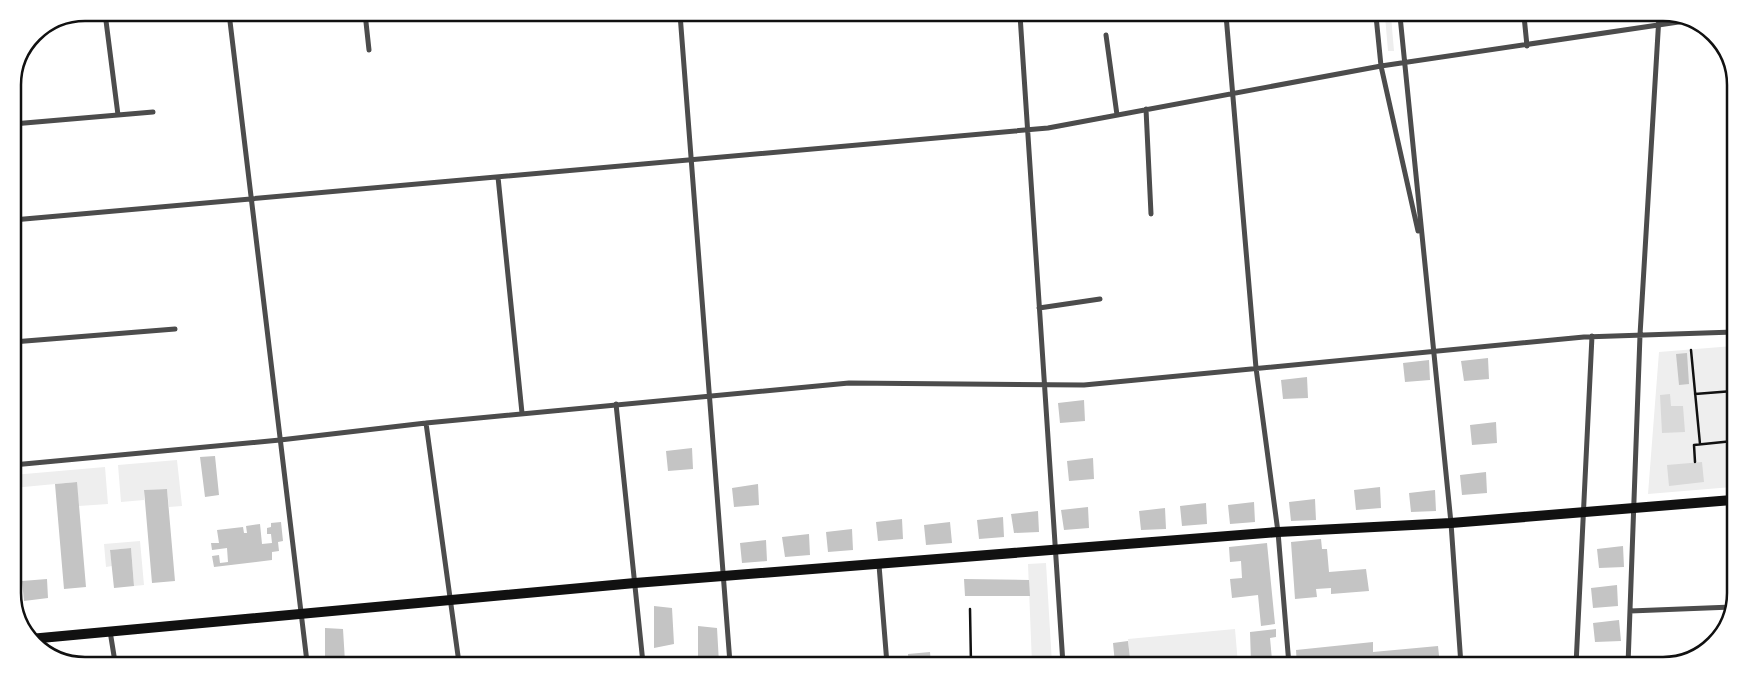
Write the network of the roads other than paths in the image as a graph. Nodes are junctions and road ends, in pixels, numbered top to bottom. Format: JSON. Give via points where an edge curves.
{"nodes":[{"id":1,"x":106,"y":21,"type":"edge"},
{"id":2,"x":230,"y":21,"type":"edge"},
{"id":3,"x":366,"y":21,"type":"edge"},
{"id":4,"x":681,"y":21,"type":"edge"},
{"id":5,"x":1020,"y":21,"type":"edge"},
{"id":6,"x":1227,"y":21,"type":"edge"},
{"id":7,"x":1376,"y":21,"type":"edge"},
{"id":8,"x":1400,"y":21,"type":"edge"},
{"id":9,"x":1524,"y":21,"type":"edge"},
{"id":10,"x":1673,"y":22,"type":"edge"},
{"id":11,"x":1660,"y":23,"type":"junction"},
{"id":12,"x":1106,"y":35,"type":"dead end"},
{"id":13,"x":1527,"y":46,"type":"junction"},
{"id":14,"x":370,"y":50,"type":"dead end"},
{"id":15,"x":1404,"y":63,"type":"junction"},
{"id":16,"x":1381,"y":66,"type":"junction"},
{"id":17,"x":1233,"y":93,"type":"junction"},
{"id":18,"x":1146,"y":109,"type":"junction"},
{"id":19,"x":154,"y":112,"type":"dead end"},
{"id":20,"x":118,"y":115,"type":"junction"},
{"id":21,"x":1117,"y":115,"type":"junction"},
{"id":22,"x":21,"y":123,"type":"edge"},
{"id":23,"x":1028,"y":130,"type":"junction"},
{"id":24,"x":692,"y":159,"type":"junction"},
{"id":25,"x":498,"y":177,"type":"junction"},
{"id":26,"x":251,"y":199,"type":"junction"},
{"id":27,"x":1151,"y":214,"type":"dead end"},
{"id":28,"x":21,"y":219,"type":"edge"},
{"id":29,"x":1423,"y":252,"type":"junction"},
{"id":30,"x":1100,"y":299,"type":"dead end"},
{"id":31,"x":1039,"y":308,"type":"junction"},
{"id":32,"x":175,"y":329,"type":"dead end"},
{"id":33,"x":1727,"y":332,"type":"edge"},
{"id":34,"x":1640,"y":335,"type":"junction"},
{"id":35,"x":1592,"y":336,"type":"junction"},
{"id":36,"x":21,"y":341,"type":"edge"},
{"id":37,"x":1433,"y":351,"type":"junction"},
{"id":38,"x":1256,"y":368,"type":"junction"},
{"id":39,"x":1044,"y":384,"type":"junction"},
{"id":40,"x":710,"y":395,"type":"junction"},
{"id":41,"x":616,"y":404,"type":"junction"},
{"id":42,"x":522,"y":413,"type":"junction"},
{"id":43,"x":426,"y":423,"type":"junction"},
{"id":44,"x":280,"y":440,"type":"junction"},
{"id":45,"x":21,"y":464,"type":"edge"},
{"id":46,"x":1727,"y":500,"type":"edge"},
{"id":47,"x":1634,"y":508,"type":"junction"},
{"id":48,"x":1585,"y":512,"type":"junction"},
{"id":49,"x":1451,"y":524,"type":"junction"},
{"id":50,"x":1278,"y":532,"type":"junction"},
{"id":51,"x":1056,"y":550,"type":"junction"},
{"id":52,"x":879,"y":565,"type":"junction"},
{"id":53,"x":722,"y":577,"type":"junction"},
{"id":54,"x":635,"y":583,"type":"junction"},
{"id":55,"x":451,"y":599,"type":"junction"},
{"id":56,"x":1726,"y":607,"type":"edge"},
{"id":57,"x":1630,"y":611,"type":"junction"},
{"id":58,"x":301,"y":613,"type":"junction"},
{"id":59,"x":110,"y":631,"type":"junction"},
{"id":60,"x":40,"y":638,"type":"edge"},
{"id":61,"x":114,"y":657,"type":"edge"},
{"id":62,"x":306,"y":657,"type":"edge"},
{"id":63,"x":458,"y":657,"type":"edge"},
{"id":64,"x":642,"y":657,"type":"edge"},
{"id":65,"x":729,"y":657,"type":"edge"},
{"id":66,"x":886,"y":657,"type":"edge"},
{"id":67,"x":1063,"y":657,"type":"edge"},
{"id":68,"x":1288,"y":657,"type":"edge"},
{"id":69,"x":1460,"y":657,"type":"edge"},
{"id":70,"x":1576,"y":657,"type":"edge"},
{"id":71,"x":1628,"y":657,"type":"edge"}],
"edges":[{"from":1,"to":20,"type":"street"},
{"from":2,"to":26,"type":"street"},
{"from":3,"to":14,"type":"street"},
{"from":4,"to":24,"type":"street"},
{"from":5,"to":23,"type":"street"},
{"from":6,"to":17,"type":"street"},
{"from":7,"to":16,"type":"street"},
{"from":8,"to":15,"type":"street"},
{"from":9,"to":13,"type":"street"},
{"from":10,"to":11,"type":"street"},
{"from":11,"to":13,"type":"street"},
{"from":11,"to":34,"type":"street"},
{"from":12,"to":21,"type":"street"},
{"from":13,"to":15,"type":"street"},
{"from":15,"to":16,"type":"street"},
{"from":15,"to":29,"type":"street"},
{"from":16,"to":17,"type":"street"},
{"from":16,"to":29,"type":"street"},
{"from":17,"to":18,"type":"street"},
{"from":17,"to":38,"type":"street"},
{"from":18,"to":21,"type":"street"},
{"from":18,"to":27,"type":"street"},
{"from":19,"to":20,"type":"street"},
{"from":20,"to":22,"type":"street"},
{"from":21,"to":23,"type":"street"},
{"from":23,"to":24,"type":"street"},
{"from":23,"to":31,"type":"street"},
{"from":24,"to":25,"type":"street"},
{"from":24,"to":40,"type":"street"},
{"from":25,"to":26,"type":"street"},
{"from":25,"to":42,"type":"street"},
{"from":26,"to":28,"type":"street"},
{"from":26,"to":44,"type":"street"},
{"from":29,"to":37,"type":"street"},
{"from":30,"to":31,"type":"street"},
{"from":31,"to":39,"type":"street"},
{"from":32,"to":36,"type":"street"},
{"from":33,"to":34,"type":"street"},
{"from":34,"to":35,"type":"street"},
{"from":34,"to":47,"type":"street"},
{"from":35,"to":37,"type":"street"},
{"from":35,"to":48,"type":"street"},
{"from":37,"to":38,"type":"street"},
{"from":37,"to":49,"type":"street"},
{"from":38,"to":39,"type":"street","via":[[1116,382]]},
{"from":38,"to":50,"type":"street"},
{"from":39,"to":40,"type":"street","via":[[849,383]]},
{"from":39,"to":51,"type":"street"},
{"from":40,"to":41,"type":"street"},
{"from":40,"to":53,"type":"street"},
{"from":41,"to":42,"type":"street"},
{"from":41,"to":54,"type":"street"},
{"from":42,"to":43,"type":"street"},
{"from":43,"to":44,"type":"street"},
{"from":43,"to":55,"type":"street"},
{"from":44,"to":45,"type":"street"},
{"from":44,"to":58,"type":"street"},
{"from":46,"to":47,"type":"main road"},
{"from":47,"to":48,"type":"main road"},
{"from":47,"to":57,"type":"street"},
{"from":48,"to":49,"type":"main road"},
{"from":48,"to":70,"type":"street"},
{"from":49,"to":50,"type":"main road"},
{"from":49,"to":69,"type":"street"},
{"from":50,"to":51,"type":"main road"},
{"from":50,"to":68,"type":"street"},
{"from":51,"to":52,"type":"main road"},
{"from":51,"to":67,"type":"street"},
{"from":52,"to":53,"type":"main road"},
{"from":52,"to":66,"type":"street"},
{"from":53,"to":54,"type":"main road"},
{"from":53,"to":65,"type":"street"},
{"from":54,"to":55,"type":"main road"},
{"from":54,"to":64,"type":"street"},
{"from":55,"to":58,"type":"main road"},
{"from":55,"to":63,"type":"street"},
{"from":56,"to":57,"type":"street"},
{"from":57,"to":71,"type":"street"},
{"from":58,"to":59,"type":"main road"},
{"from":58,"to":62,"type":"street"},
{"from":59,"to":60,"type":"main road"},
{"from":59,"to":61,"type":"street"}]}
